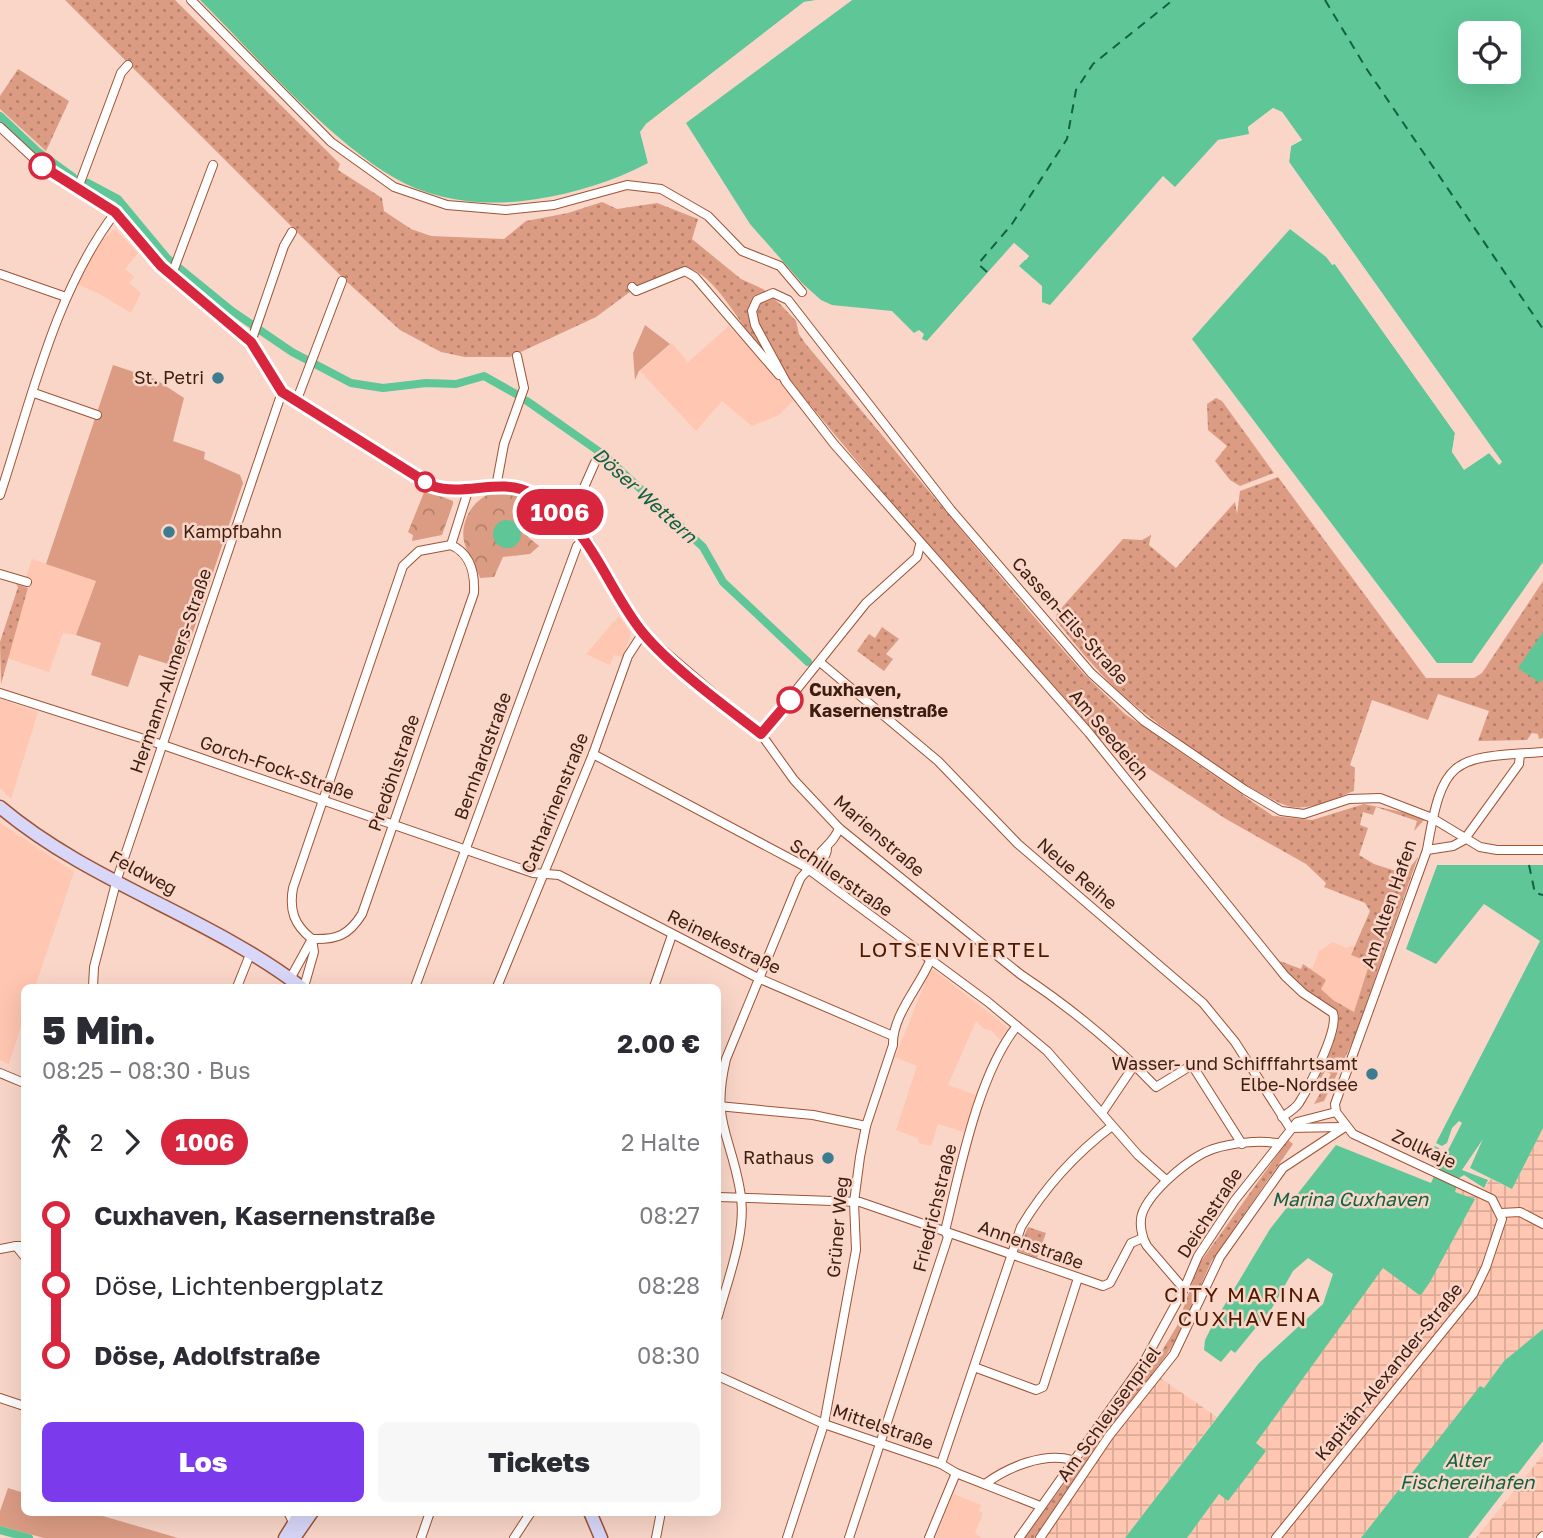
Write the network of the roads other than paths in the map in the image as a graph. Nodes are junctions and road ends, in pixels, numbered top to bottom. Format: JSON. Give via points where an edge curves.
{"nodes":[{"id":1,"x":191,"y":0,"type":"edge"},
{"id":2,"x":128,"y":65,"type":"dead end"},
{"id":3,"x":0,"y":127,"type":"edge"},
{"id":4,"x":213,"y":165,"type":"dead end"},
{"id":5,"x":78,"y":188,"type":"junction"},
{"id":6,"x":115,"y":213,"type":"junction"},
{"id":7,"x":292,"y":232,"type":"dead end"},
{"id":8,"x":175,"y":268,"type":"junction"},
{"id":9,"x":0,"y":274,"type":"edge"},
{"id":10,"x":342,"y":281,"type":"dead end"},
{"id":11,"x":632,"y":287,"type":"dead end"},
{"id":12,"x":802,"y":292,"type":"dead end"},
{"id":13,"x":66,"y":297,"type":"junction"},
{"id":14,"x":803,"y":318,"type":"joint"},
{"id":15,"x":251,"y":342,"type":"junction"},
{"id":16,"x":517,"y":356,"type":"dead end"},
{"id":17,"x":786,"y":382,"type":"junction"},
{"id":18,"x":282,"y":392,"type":"junction"},
{"id":19,"x":34,"y":393,"type":"junction"},
{"id":20,"x":296,"y":402,"type":"junction"},
{"id":21,"x":97,"y":415,"type":"dead end"},
{"id":22,"x":597,"y":458,"type":"dead end"},
{"id":23,"x":496,"y":486,"type":"junction"},
{"id":24,"x":468,"y":491,"type":"junction"},
{"id":25,"x":0,"y":495,"type":"edge"},
{"id":26,"x":569,"y":521,"type":"junction"},
{"id":27,"x":586,"y":538,"type":"junction"},
{"id":28,"x":451,"y":545,"type":"junction"},
{"id":29,"x":920,"y":545,"type":"junction"},
{"id":30,"x":0,"y":574,"type":"edge"},
{"id":31,"x":27,"y":582,"type":"dead end"},
{"id":32,"x":643,"y":633,"type":"junction"},
{"id":33,"x":821,"y":663,"type":"junction"},
{"id":34,"x":0,"y":693,"type":"edge"},
{"id":35,"x":761,"y":734,"type":"junction"},
{"id":36,"x":163,"y":745,"type":"junction"},
{"id":37,"x":1543,"y":751,"type":"edge"},
{"id":38,"x":593,"y":754,"type":"junction"},
{"id":39,"x":1520,"y":754,"type":"junction"},
{"id":40,"x":322,"y":800,"type":"junction"},
{"id":41,"x":0,"y":807,"type":"edge"},
{"id":42,"x":1432,"y":818,"type":"junction"},
{"id":43,"x":393,"y":825,"type":"junction"},
{"id":44,"x":839,"y":828,"type":"junction"},
{"id":45,"x":1464,"y":840,"type":"junction"},
{"id":46,"x":1543,"y":849,"type":"edge"},
{"id":47,"x":465,"y":850,"type":"junction"},
{"id":48,"x":1426,"y":850,"type":"junction"},
{"id":49,"x":811,"y":866,"type":"junction"},
{"id":50,"x":543,"y":873,"type":"junction"},
{"id":51,"x":117,"y":879,"type":"junction"},
{"id":52,"x":672,"y":935,"type":"junction"},
{"id":53,"x":312,"y":939,"type":"junction"},
{"id":54,"x":251,"y":952,"type":"junction"},
{"id":55,"x":930,"y":961,"type":"junction"},
{"id":56,"x":758,"y":978,"type":"junction"},
{"id":57,"x":93,"y":984,"type":"edge"},
{"id":58,"x":238,"y":984,"type":"edge"},
{"id":59,"x":298,"y":984,"type":"edge"},
{"id":60,"x":416,"y":984,"type":"edge"},
{"id":61,"x":498,"y":984,"type":"edge"},
{"id":62,"x":655,"y":984,"type":"edge"},
{"id":63,"x":1017,"y":1026,"type":"junction"},
{"id":64,"x":892,"y":1036,"type":"junction"},
{"id":65,"x":1135,"y":1065,"type":"junction"},
{"id":66,"x":0,"y":1073,"type":"edge"},
{"id":67,"x":21,"y":1082,"type":"edge"},
{"id":68,"x":721,"y":1088,"type":"edge"},
{"id":69,"x":721,"y":1106,"type":"edge"},
{"id":70,"x":1336,"y":1112,"type":"junction"},
{"id":71,"x":1101,"y":1113,"type":"junction"},
{"id":72,"x":1282,"y":1117,"type":"junction"},
{"id":73,"x":721,"y":1118,"type":"edge"},
{"id":74,"x":866,"y":1126,"type":"junction"},
{"id":75,"x":1112,"y":1126,"type":"junction"},
{"id":76,"x":1305,"y":1127,"type":"junction"},
{"id":77,"x":1345,"y":1127,"type":"junction"},
{"id":78,"x":1290,"y":1128,"type":"junction"},
{"id":79,"x":1317,"y":1128,"type":"junction"},
{"id":80,"x":1278,"y":1143,"type":"junction"},
{"id":81,"x":1323,"y":1143,"type":"junction"},
{"id":82,"x":1242,"y":1144,"type":"junction"},
{"id":83,"x":1166,"y":1180,"type":"junction"},
{"id":84,"x":721,"y":1197,"type":"edge"},
{"id":85,"x":741,"y":1199,"type":"junction"},
{"id":86,"x":854,"y":1202,"type":"junction"},
{"id":87,"x":1501,"y":1213,"type":"junction"},
{"id":88,"x":1543,"y":1224,"type":"edge"},
{"id":89,"x":945,"y":1231,"type":"junction"},
{"id":90,"x":1143,"y":1238,"type":"junction"},
{"id":91,"x":20,"y":1246,"type":"edge"},
{"id":92,"x":0,"y":1249,"type":"edge"},
{"id":93,"x":1011,"y":1254,"type":"junction"},
{"id":94,"x":1078,"y":1279,"type":"junction"},
{"id":95,"x":1184,"y":1289,"type":"junction"},
{"id":96,"x":721,"y":1304,"type":"edge"},
{"id":97,"x":974,"y":1367,"type":"junction"},
{"id":98,"x":721,"y":1377,"type":"edge"},
{"id":99,"x":0,"y":1398,"type":"edge"},
{"id":100,"x":21,"y":1405,"type":"edge"},
{"id":101,"x":824,"y":1424,"type":"junction"},
{"id":102,"x":880,"y":1442,"type":"junction"},
{"id":103,"x":1072,"y":1460,"type":"junction"},
{"id":104,"x":941,"y":1464,"type":"junction"},
{"id":105,"x":956,"y":1473,"type":"junction"},
{"id":106,"x":985,"y":1484,"type":"junction"},
{"id":107,"x":1040,"y":1506,"type":"junction"},
{"id":108,"x":290,"y":1516,"type":"edge"},
{"id":109,"x":309,"y":1516,"type":"edge"},
{"id":110,"x":429,"y":1516,"type":"edge"},
{"id":111,"x":528,"y":1516,"type":"edge"},
{"id":112,"x":592,"y":1516,"type":"edge"},
{"id":113,"x":659,"y":1516,"type":"edge"},
{"id":114,"x":297,"y":1533,"type":"edge"},
{"id":115,"x":285,"y":1538,"type":"edge"},
{"id":116,"x":421,"y":1538,"type":"edge"},
{"id":117,"x":514,"y":1538,"type":"edge"},
{"id":118,"x":601,"y":1538,"type":"edge"},
{"id":119,"x":656,"y":1538,"type":"edge"},
{"id":120,"x":787,"y":1538,"type":"edge"},
{"id":121,"x":849,"y":1538,"type":"edge"},
{"id":122,"x":929,"y":1538,"type":"edge"},
{"id":123,"x":1019,"y":1538,"type":"edge"},
{"id":124,"x":1040,"y":1538,"type":"edge"},
{"id":125,"x":1276,"y":1538,"type":"edge"}],
"edges":[{"from":1,"to":12,"type":"street","via":[[331,142],[394,187],[447,205],[506,210],[554,205],[627,185],[661,189],[705,214],[746,254],[780,266]]},
{"from":2,"to":5,"type":"street"},
{"from":3,"to":5,"type":"street","via":[[42,166]]},
{"from":4,"to":8,"type":"street"},
{"from":5,"to":6,"type":"street"},
{"from":6,"to":8,"type":"street"},
{"from":6,"to":13,"type":"street"},
{"from":7,"to":15,"type":"street"},
{"from":8,"to":15,"type":"street"},
{"from":9,"to":13,"type":"street"},
{"from":10,"to":20,"type":"street"},
{"from":11,"to":17,"type":"street","name":"Am Seedeich","via":[[636,291],[685,271],[695,276]]},
{"from":13,"to":19,"type":"street"},
{"from":14,"to":17,"type":"street","name":"Am Seedeich","via":[[788,300],[773,293],[762,295],[752,311]]},
{"from":14,"to":42,"type":"street","name":"Cassen-Eils-Straße","via":[[951,510],[1091,673],[1129,709],[1281,811],[1304,814],[1370,797]]},
{"from":15,"to":18,"type":"street"},
{"from":16,"to":23,"type":"street","via":[[524,388],[504,444]]},
{"from":17,"to":29,"type":"street","name":"Am Seedeich"},
{"from":18,"to":20,"type":"street"},
{"from":18,"to":36,"type":"street","name":"Hermann-Allmers-Straße"},
{"from":19,"to":21,"type":"street"},
{"from":19,"to":25,"type":"street"},
{"from":20,"to":24,"type":"street","via":[[432,486]]},
{"from":22,"to":26,"type":"street"},
{"from":23,"to":24,"type":"street"},
{"from":23,"to":26,"type":"street","name":"Marienstraße","via":[[528,491]]},
{"from":24,"to":28,"type":"street"},
{"from":26,"to":27,"type":"street","name":"Marienstraße"},
{"from":27,"to":32,"type":"street","name":"Marienstraße"},
{"from":27,"to":47,"type":"street","name":"Bernhardstraße","via":[[577,546]]},
{"from":28,"to":40,"type":"street","via":[[419,551],[403,566]]},
{"from":28,"to":43,"type":"street","name":"Predöhlstraße","via":[[473,569],[474,593]]},
{"from":29,"to":33,"type":"street","via":[[917,557],[866,603]]},
{"from":29,"to":72,"type":"street","name":"Am Seedeich","via":[[1089,733],[1285,976],[1333,1013],[1335,1027],[1307,1088],[1297,1106]]},
{"from":30,"to":31,"type":"street"},
{"from":32,"to":35,"type":"street","name":"Marienstraße"},
{"from":32,"to":38,"type":"street","name":"Catharinenstraße","via":[[628,656]]},
{"from":33,"to":35,"type":"street"},
{"from":33,"to":72,"type":"street","name":"Neue Reihe","via":[[938,761],[1018,844],[1203,1003],[1236,1042]]},
{"from":34,"to":36,"type":"street","name":"Gorch-Fock-Straße"},
{"from":35,"to":44,"type":"street","name":"Marienstraße","via":[[794,780]]},
{"from":36,"to":40,"type":"street","name":"Gorch-Fock-Straße"},
{"from":36,"to":51,"type":"street","name":"Hermann-Allmers-Straße"},
{"from":37,"to":39,"type":"street","name":"Am Alten Hafen"},
{"from":38,"to":49,"type":"street","name":"Schillerstraße"},
{"from":38,"to":50,"type":"street","name":"Catharinenstraße"},
{"from":39,"to":42,"type":"street","name":"Am Alten Hafen","via":[[1478,756],[1455,767],[1445,780]]},
{"from":39,"to":45,"type":"street","via":[[1516,769]]},
{"from":40,"to":43,"type":"street","name":"Gorch-Fock-Straße"},
{"from":40,"to":53,"type":"street","via":[[291,899],[295,922]]},
{"from":41,"to":51,"type":"street","name":"Feldweg","via":[[52,845]]},
{"from":42,"to":45,"type":"street"},
{"from":42,"to":48,"type":"street","name":"Am Alten Hafen"},
{"from":43,"to":47,"type":"street","name":"Gorch-Fock-Straße"},
{"from":43,"to":53,"type":"street","name":"Predöhlstraße","via":[[355,926],[334,939]]},
{"from":44,"to":49,"type":"street","via":[[827,855]]},
{"from":44,"to":65,"type":"street","name":"Marienstraße"},
{"from":45,"to":46,"type":"street","via":[[1497,850]]},
{"from":45,"to":48,"type":"street"},
{"from":47,"to":50,"type":"street","name":"Gorch-Fock-Straße"},
{"from":47,"to":60,"type":"street","name":"Bernhardstraße"},
{"from":48,"to":70,"type":"street","name":"Am Alten Hafen","via":[[1336,1095]]},
{"from":49,"to":55,"type":"street","name":"Schillerstraße"},
{"from":49,"to":56,"type":"street"},
{"from":50,"to":52,"type":"street","name":"Reinekestraße","via":[[559,875]]},
{"from":50,"to":61,"type":"street","name":"Catharinenstraße"},
{"from":51,"to":54,"type":"street","name":"Feldweg"},
{"from":51,"to":57,"type":"street","name":"Hermann-Allmers-Straße","via":[[93,967]]},
{"from":52,"to":56,"type":"street","name":"Reinekestraße"},
{"from":52,"to":62,"type":"street"},
{"from":53,"to":59,"type":"street"},
{"from":53,"to":59,"type":"street","via":[[314,952]]},
{"from":54,"to":58,"type":"street"},
{"from":54,"to":59,"type":"street","name":"Feldweg"},
{"from":55,"to":63,"type":"street","name":"Schillerstraße"},
{"from":55,"to":64,"type":"street","name":"Grüner Weg"},
{"from":56,"to":64,"type":"street","name":"Reinekestraße"},
{"from":56,"to":68,"type":"street","via":[[726,1059]]},
{"from":63,"to":71,"type":"street","name":"Schillerstraße","via":[[1071,1076]]},
{"from":63,"to":89,"type":"street","name":"Friedrichstraße","via":[[1003,1043],[979,1107]]},
{"from":64,"to":74,"type":"street","name":"Grüner Weg"},
{"from":65,"to":71,"type":"street"},
{"from":65,"to":82,"type":"street","name":"Marienstraße","via":[[1156,1087],[1192,1065]]},
{"from":66,"to":67,"type":"street"},
{"from":69,"to":74,"type":"street"},
{"from":70,"to":76,"type":"street"},
{"from":70,"to":77,"type":"street","name":"Zollkaje"},
{"from":70,"to":78,"type":"street","name":"Deichstraße","via":[[1310,1117]]},
{"from":71,"to":75,"type":"street","name":"Schillerstraße"},
{"from":72,"to":78,"type":"street","name":"Neue Reihe"},
{"from":73,"to":85,"type":"street"},
{"from":74,"to":86,"type":"street","name":"Grüner Weg"},
{"from":75,"to":83,"type":"street","name":"Schillerstraße"},
{"from":75,"to":93,"type":"street","via":[[1086,1146],[1040,1196]]},
{"from":76,"to":78,"type":"street"},
{"from":76,"to":79,"type":"street"},
{"from":77,"to":79,"type":"street"},
{"from":77,"to":81,"type":"street","name":"Am Schleusenpriel"},
{"from":77,"to":87,"type":"street","name":"Zollkaje","via":[[1492,1199]]},
{"from":78,"to":80,"type":"street","name":"Deichstraße"},
{"from":79,"to":81,"type":"street"},
{"from":80,"to":82,"type":"street"},
{"from":80,"to":95,"type":"street","name":"Deichstraße","via":[[1198,1256]]},
{"from":81,"to":124,"type":"street","name":"Am Schleusenpriel","via":[[1283,1168],[1220,1257],[1174,1354],[1109,1436]]},
{"from":82,"to":83,"type":"street","via":[[1204,1154]]},
{"from":83,"to":90,"type":"street","via":[[1142,1214]]},
{"from":84,"to":85,"type":"street","name":"Annenstraße"},
{"from":85,"to":86,"type":"street","name":"Annenstraße"},
{"from":85,"to":96,"type":"street","via":[[739,1230]]},
{"from":86,"to":89,"type":"street","name":"Annenstraße"},
{"from":86,"to":101,"type":"street","name":"Grüner Weg","via":[[856,1250]]},
{"from":87,"to":88,"type":"street","via":[[1520,1212]]},
{"from":87,"to":125,"type":"street","name":"Kapitän-Alexander-Straße","via":[[1473,1294]]},
{"from":89,"to":93,"type":"street","name":"Annenstraße"},
{"from":89,"to":102,"type":"street","name":"Friedrichstraße","via":[[948,1237]]},
{"from":90,"to":94,"type":"street","name":"Annenstraße","via":[[1131,1243],[1107,1286]]},
{"from":90,"to":95,"type":"street"},
{"from":91,"to":92,"type":"street"},
{"from":93,"to":94,"type":"street","name":"Annenstraße"},
{"from":93,"to":97,"type":"street"},
{"from":94,"to":97,"type":"street","via":[[1043,1387],[1036,1390]]},
{"from":95,"to":103,"type":"street","name":"Deichstraße","via":[[1144,1362]]},
{"from":97,"to":104,"type":"street"},
{"from":98,"to":101,"type":"street","name":"Mittelstraße"},
{"from":99,"to":100,"type":"street"},
{"from":101,"to":102,"type":"street","name":"Mittelstraße"},
{"from":101,"to":120,"type":"street","name":"Grüner Weg"},
{"from":102,"to":104,"type":"street","name":"Mittelstraße"},
{"from":102,"to":121,"type":"street","name":"Friedrichstraße"},
{"from":103,"to":106,"type":"street","via":[[1045,1458],[999,1474]]},
{"from":103,"to":107,"type":"street","name":"Deichstraße"},
{"from":104,"to":105,"type":"street","name":"Mittelstraße"},
{"from":105,"to":106,"type":"street","name":"Mittelstraße"},
{"from":105,"to":122,"type":"street"},
{"from":106,"to":107,"type":"street","name":"Mittelstraße"},
{"from":107,"to":123,"type":"street","name":"Deichstraße"},
{"from":108,"to":114,"type":"street"},
{"from":109,"to":114,"type":"street"},
{"from":110,"to":116,"type":"street"},
{"from":111,"to":117,"type":"street"},
{"from":112,"to":118,"type":"street"},
{"from":113,"to":119,"type":"street"},
{"from":114,"to":115,"type":"street"}]}
